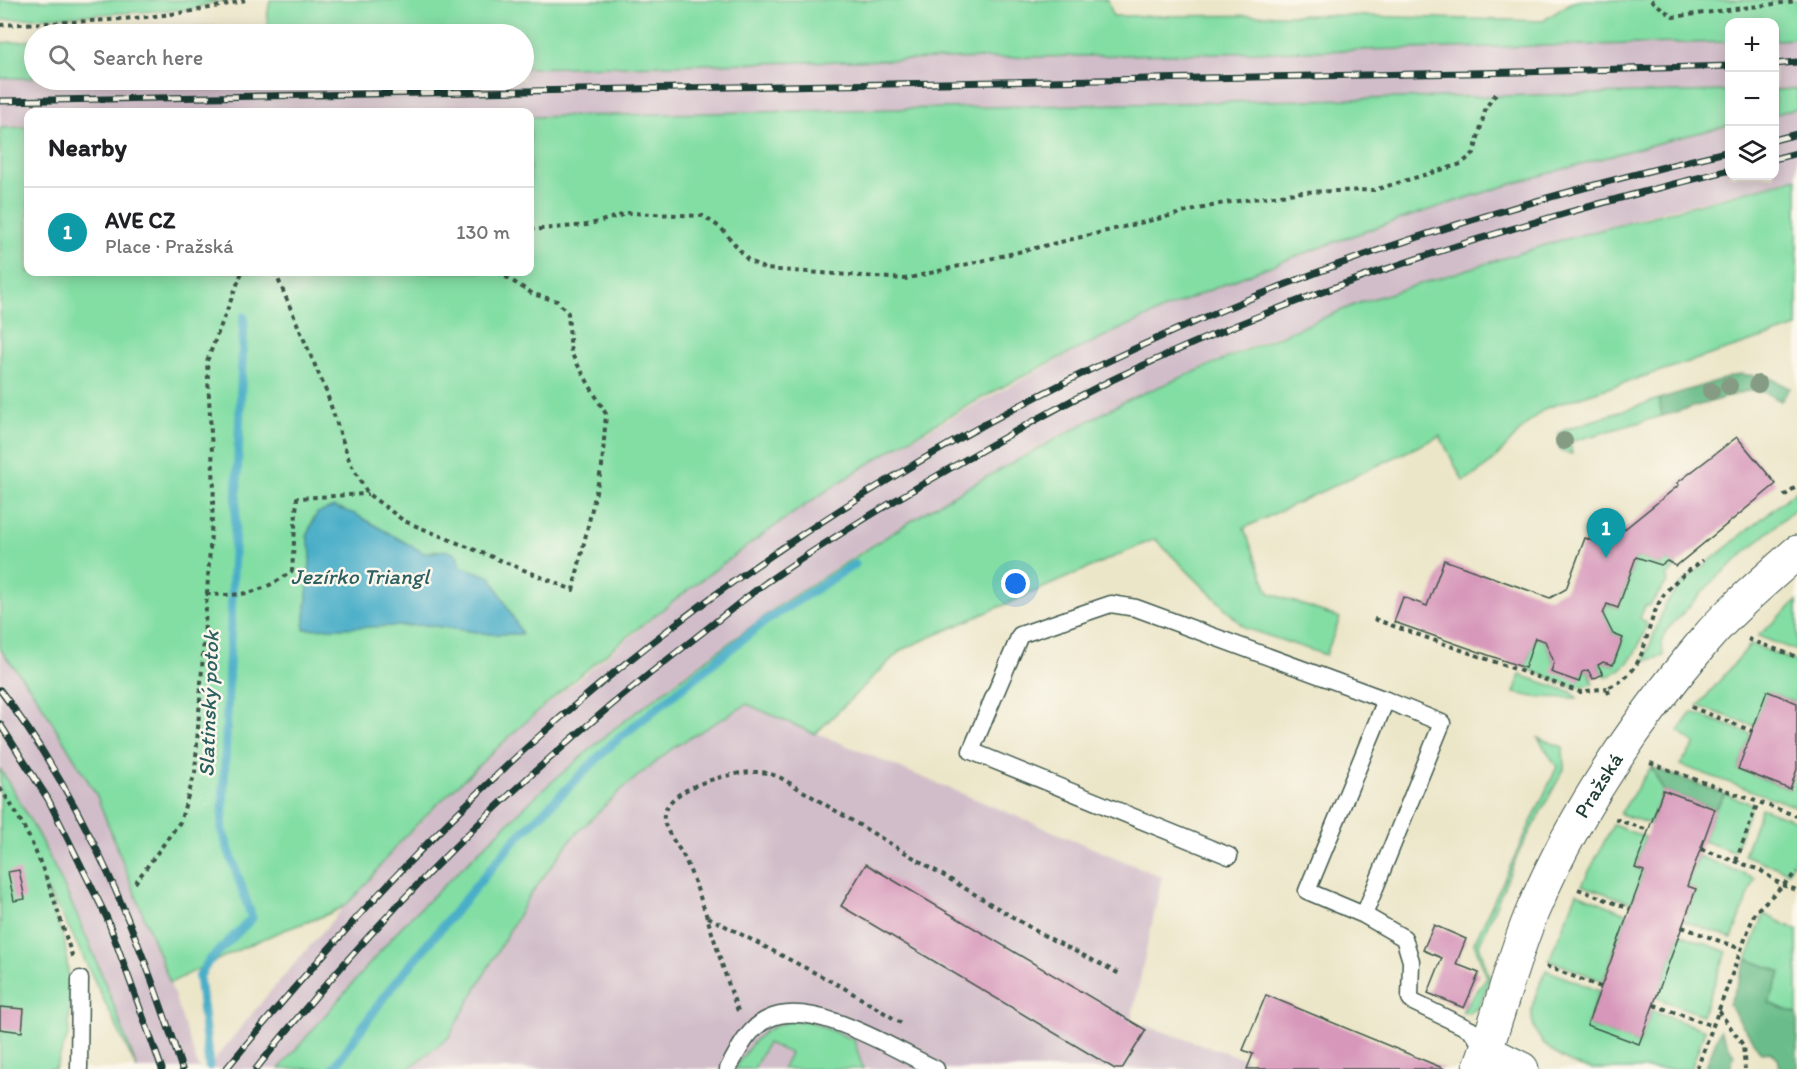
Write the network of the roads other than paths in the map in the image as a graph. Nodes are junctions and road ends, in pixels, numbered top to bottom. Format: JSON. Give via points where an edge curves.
{"nodes":[{"id":1,"x":1797,"y":552,"type":"edge"},
{"id":2,"x":1386,"y":700,"type":"junction"},
{"id":3,"x":1229,"y":856,"type":"dead end"},
{"id":4,"x":1364,"y":915,"type":"junction"},
{"id":5,"x":80,"y":979,"type":"road end"},
{"id":6,"x":1482,"y":1060,"type":"edge"},
{"id":7,"x":79,"y":1069,"type":"edge"},
{"id":8,"x":728,"y":1069,"type":"edge"},
{"id":9,"x":936,"y":1069,"type":"edge"},
{"id":10,"x":1522,"y":1069,"type":"edge"}],
"edges":[{"from":1,"to":6,"type":"street","name":"Pražská","via":[[1706,639],[1622,747],[1591,795],[1533,910]]},
{"from":2,"to":3,"type":"lane","via":[[1136,608],[1111,604],[1020,635],[971,751]]},
{"from":2,"to":4,"type":"lane","via":[[1442,723]]},
{"from":2,"to":4,"type":"lane","via":[[1307,891]]},
{"from":4,"to":6,"type":"lane","via":[[1404,938],[1411,961],[1413,1002],[1471,1030]]},
{"from":5,"to":7,"type":"lane"},
{"from":6,"to":10,"type":"street"},
{"from":8,"to":9,"type":"lane","via":[[750,1032],[767,1019],[786,1014],[808,1014],[838,1024]]}]}
